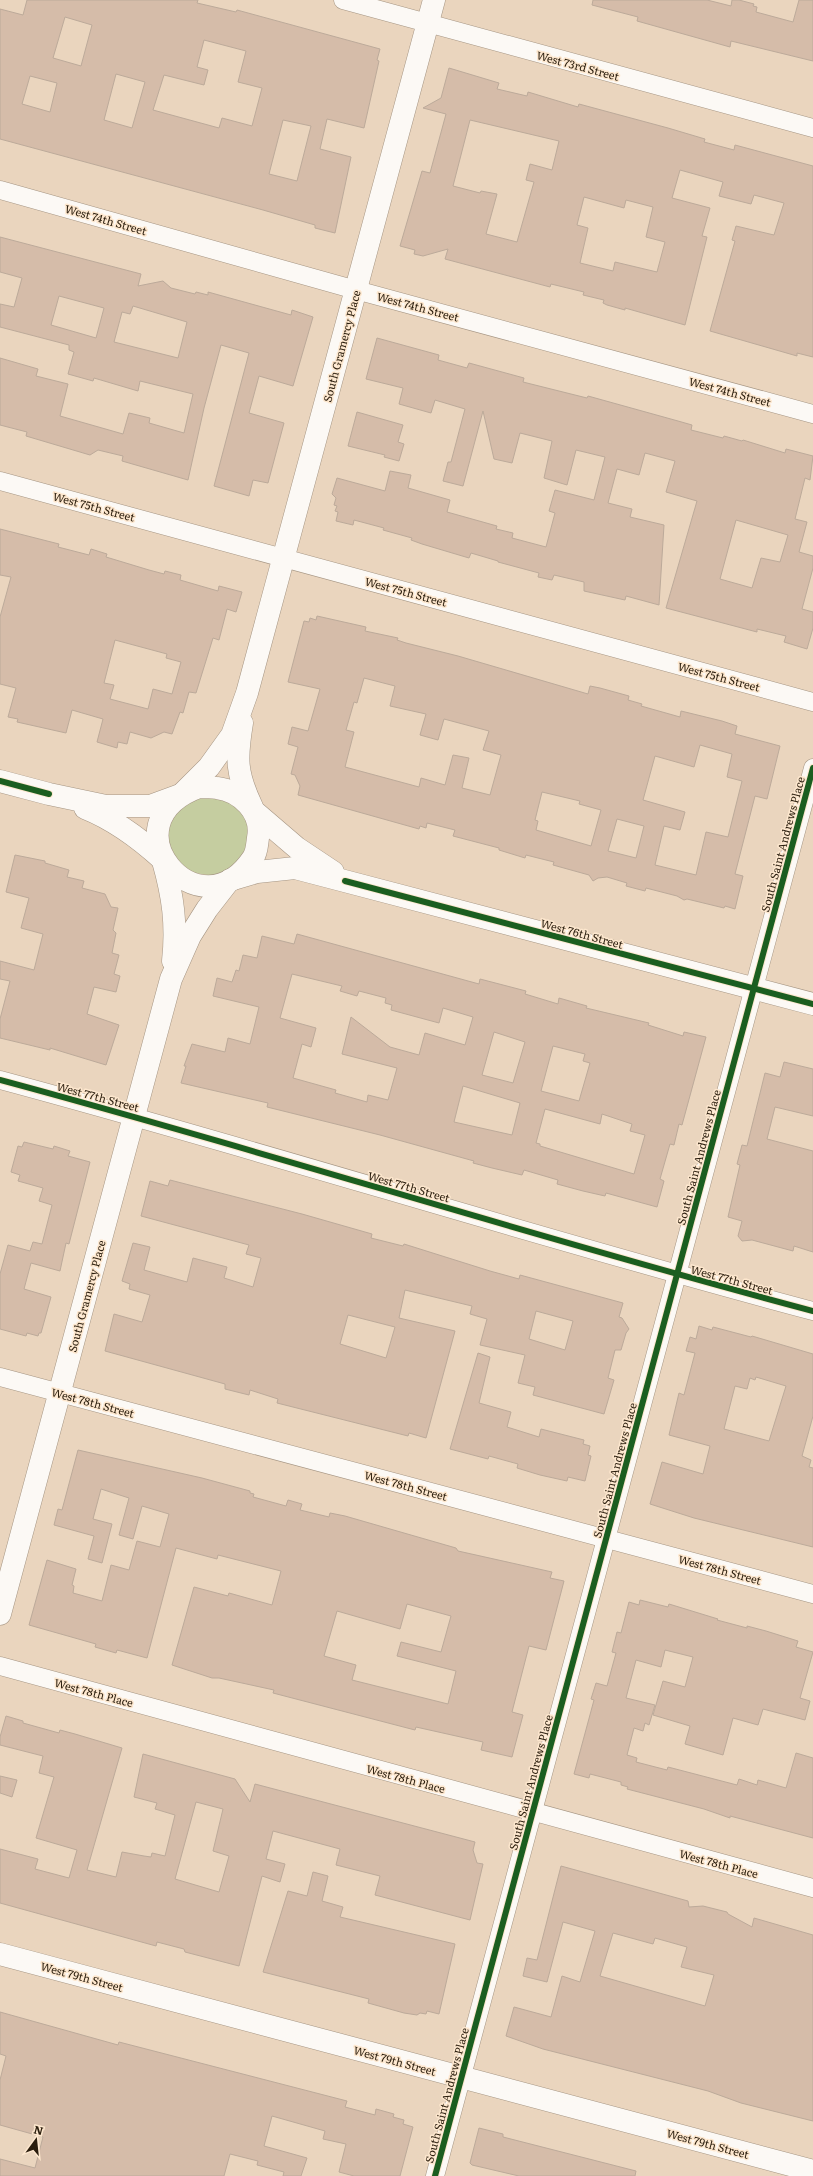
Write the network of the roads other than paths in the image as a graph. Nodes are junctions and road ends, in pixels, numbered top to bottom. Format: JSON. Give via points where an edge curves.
{"nodes":[{"id":1,"x":343,"y":0,"type":"edge"},
{"id":2,"x":434,"y":0,"type":"edge"},
{"id":3,"x":428,"y":24,"type":"junction"},
{"id":4,"x":813,"y":128,"type":"edge"},
{"id":5,"x":0,"y":190,"type":"edge"},
{"id":6,"x":356,"y":290,"type":"junction"},
{"id":7,"x":813,"y":414,"type":"edge"},
{"id":8,"x":0,"y":481,"type":"edge"},
{"id":9,"x":284,"y":558,"type":"junction"},
{"id":10,"x":247,"y":693,"type":"junction"},
{"id":11,"x":813,"y":702,"type":"edge"},
{"id":12,"x":813,"y":768,"type":"edge"},
{"id":13,"x":0,"y":781,"type":"edge"},
{"id":14,"x":49,"y":794,"type":"junction"},
{"id":15,"x":182,"y":794,"type":"junction"},
{"id":16,"x":254,"y":811,"type":"junction"},
{"id":17,"x":162,"y":859,"type":"junction"},
{"id":18,"x":229,"y":881,"type":"junction"},
{"id":19,"x":345,"y":881,"type":"junction"},
{"id":20,"x":171,"y":978,"type":"junction"},
{"id":21,"x":754,"y":988,"type":"junction"},
{"id":22,"x":813,"y":1004,"type":"edge"},
{"id":23,"x":0,"y":1080,"type":"edge"},
{"id":24,"x":134,"y":1116,"type":"junction"},
{"id":25,"x":677,"y":1275,"type":"junction"},
{"id":26,"x":813,"y":1310,"type":"edge"},
{"id":27,"x":0,"y":1377,"type":"edge"},
{"id":28,"x":60,"y":1393,"type":"junction"},
{"id":29,"x":606,"y":1539,"type":"junction"},
{"id":30,"x":813,"y":1594,"type":"edge"},
{"id":31,"x":0,"y":1614,"type":"edge"},
{"id":32,"x":0,"y":1666,"type":"edge"},
{"id":33,"x":532,"y":1813,"type":"junction"},
{"id":34,"x":813,"y":1888,"type":"edge"},
{"id":35,"x":0,"y":1954,"type":"edge"},
{"id":36,"x":461,"y":2077,"type":"junction"},
{"id":37,"x":813,"y":2171,"type":"edge"},
{"id":38,"x":435,"y":2176,"type":"edge"}],
"edges":[{"from":1,"to":3,"type":"street","name":"West 73rd Street"},
{"from":2,"to":3,"type":"street","name":"South Gramercy Place"},
{"from":3,"to":4,"type":"street","name":"West 73rd Street"},
{"from":3,"to":6,"type":"street","name":"South Gramercy Place"},
{"from":5,"to":6,"type":"street","name":"West 74th Street"},
{"from":6,"to":7,"type":"street","name":"West 74th Street"},
{"from":6,"to":9,"type":"street","name":"South Gramercy Place"},
{"from":8,"to":9,"type":"street","name":"West 75th Street"},
{"from":9,"to":10,"type":"street","name":"South Gramercy Place"},
{"from":9,"to":11,"type":"street","name":"West 75th Street"},
{"from":10,"to":15,"type":"street","name":"South Gramercy Place","via":[[232,735],[209,767]]},
{"from":10,"to":16,"type":"street","name":"South Gramercy Place","via":[[237,751],[240,782]]},
{"from":12,"to":21,"type":"street","name":"South Saint Andrews Place"},
{"from":13,"to":14,"type":"street"},
{"from":14,"to":15,"type":"street","via":[[106,806],[150,806]]},
{"from":14,"to":17,"type":"street","via":[[101,814],[137,836]]},
{"from":15,"to":16,"type":"street","via":[[199,787],[217,788],[239,796]]},
{"from":15,"to":17,"type":"street","via":[[170,804],[160,822],[157,843]]},
{"from":16,"to":18,"type":"street","via":[[259,832],[256,854],[244,872]]},
{"from":16,"to":19,"type":"street","name":"West 76th Street","via":[[297,848]]},
{"from":17,"to":18,"type":"street","via":[[174,873],[193,884],[212,886]]},
{"from":17,"to":20,"type":"street","name":"South Gramercy Place","via":[[172,894],[175,928]]},
{"from":18,"to":19,"type":"street","name":"West 76th Street","via":[[257,872],[294,868]]},
{"from":18,"to":20,"type":"street","name":"South Gramercy Place","via":[[206,909],[190,936]]},
{"from":19,"to":21,"type":"street","name":"West 76th Street"},
{"from":20,"to":24,"type":"street","name":"South Gramercy Place"},
{"from":21,"to":22,"type":"street","name":"West 76th Street"},
{"from":21,"to":25,"type":"street","name":"South Saint Andrews Place"},
{"from":23,"to":24,"type":"street","name":"West 77th Street"},
{"from":24,"to":25,"type":"street","name":"West 77th Street"},
{"from":24,"to":28,"type":"street","name":"South Gramercy Place"},
{"from":25,"to":26,"type":"street","name":"West 77th Street"},
{"from":25,"to":29,"type":"street","name":"South Saint Andrews Place"},
{"from":27,"to":28,"type":"street","name":"West 78th Street"},
{"from":28,"to":29,"type":"street","name":"West 78th Street"},
{"from":28,"to":31,"type":"street","name":"South Gramercy Place"},
{"from":29,"to":30,"type":"street","name":"West 78th Street"},
{"from":29,"to":33,"type":"street","name":"South Saint Andrews Place"},
{"from":32,"to":33,"type":"street","name":"West 78th Place"},
{"from":33,"to":34,"type":"street","name":"West 78th Place"},
{"from":33,"to":36,"type":"street","name":"South Saint Andrews Place"},
{"from":35,"to":36,"type":"street","name":"West 79th Street"},
{"from":36,"to":37,"type":"street","name":"West 79th Street"},
{"from":36,"to":38,"type":"street","name":"South Saint Andrews Place"}]}
